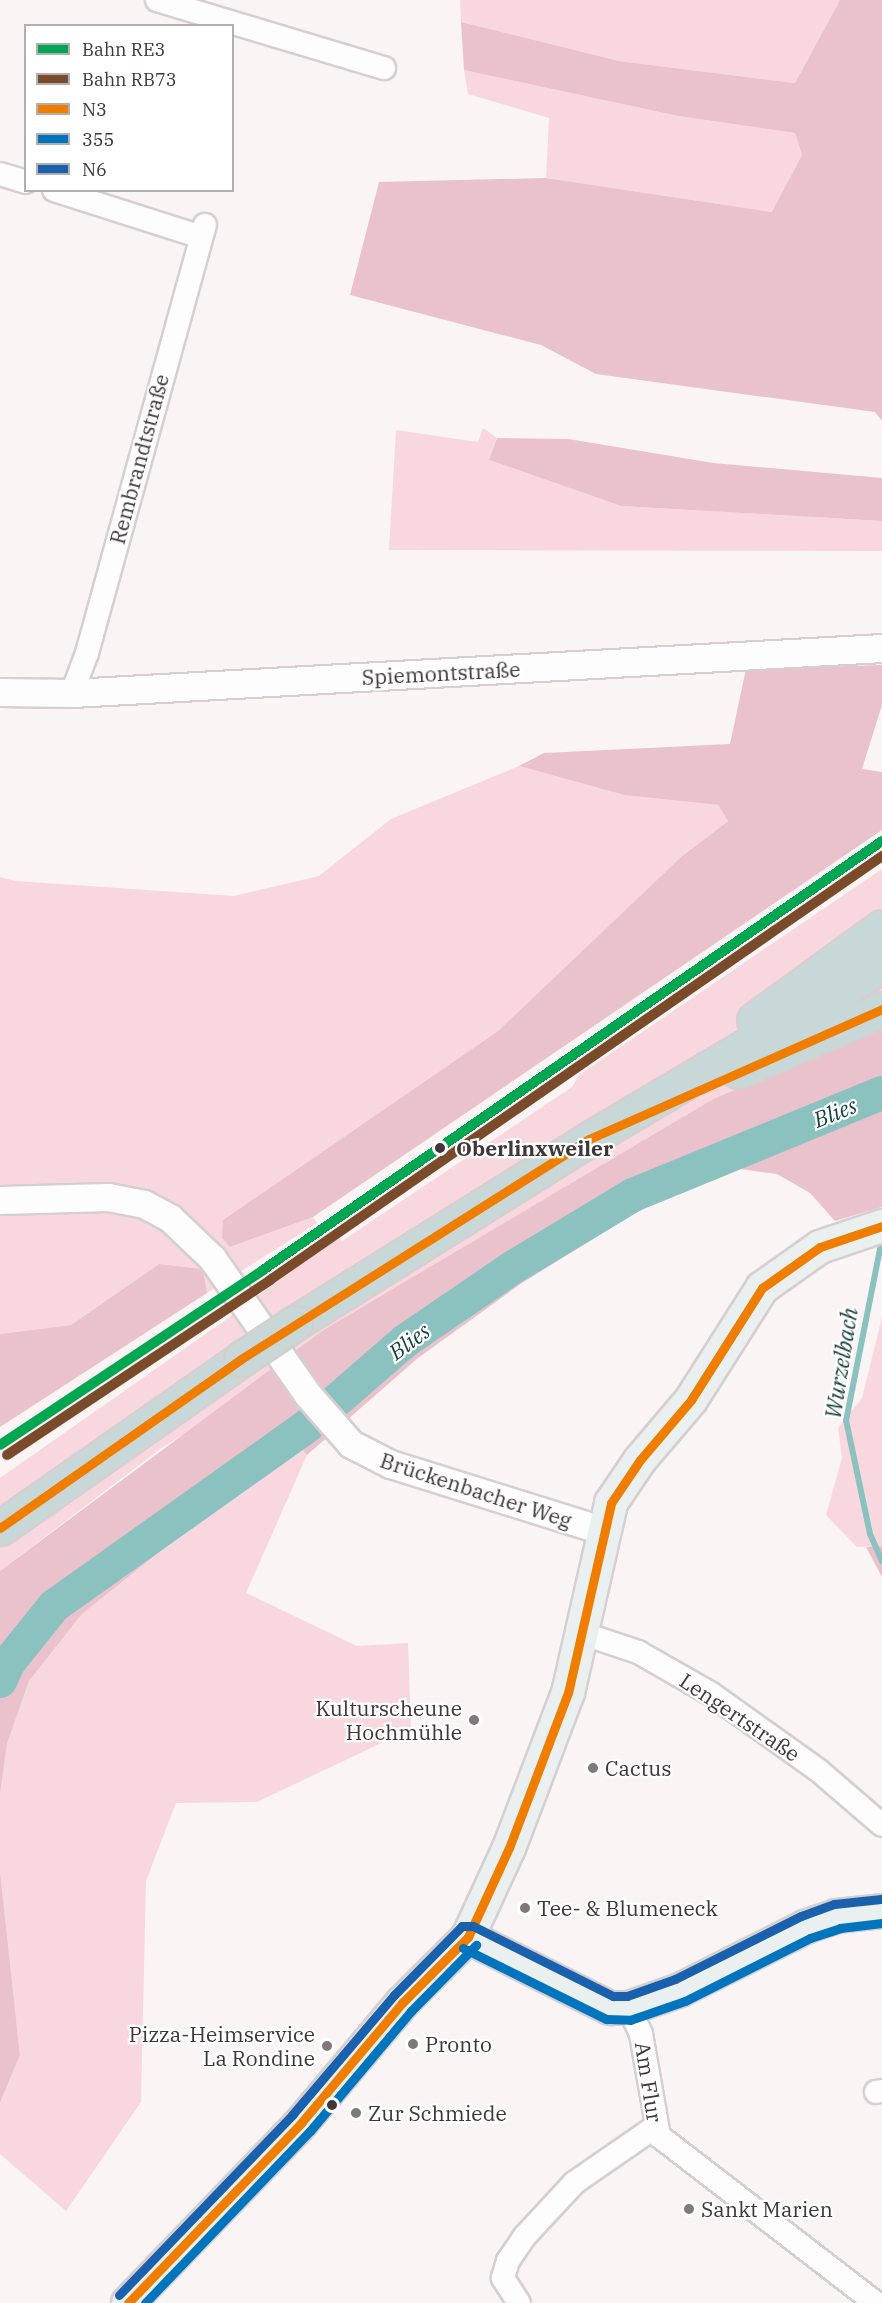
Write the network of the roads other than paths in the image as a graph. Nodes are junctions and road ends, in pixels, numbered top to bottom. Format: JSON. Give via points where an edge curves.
{"nodes":[{"id":1,"x":157,"y":0,"type":"edge"},
{"id":2,"x":384,"y":68,"type":"dead end"},
{"id":3,"x":0,"y":174,"type":"edge"},
{"id":4,"x":24,"y":181,"type":"edge"},
{"id":5,"x":61,"y":192,"type":"edge"},
{"id":6,"x":882,"y":648,"type":"edge"},
{"id":7,"x":0,"y":692,"type":"edge"},
{"id":8,"x":72,"y":693,"type":"junction"},
{"id":9,"x":882,"y":927,"type":"edge"},
{"id":10,"x":882,"y":966,"type":"edge"},
{"id":11,"x":882,"y":1009,"type":"edge"},
{"id":12,"x":589,"y":1138,"type":"junction"},
{"id":13,"x":0,"y":1200,"type":"edge"},
{"id":14,"x":882,"y":1226,"type":"edge"},
{"id":15,"x":0,"y":1528,"type":"edge"},
{"id":16,"x":602,"y":1530,"type":"junction"},
{"id":17,"x":584,"y":1634,"type":"junction"},
{"id":18,"x":882,"y":1825,"type":"edge"},
{"id":19,"x":882,"y":1911,"type":"edge"},
{"id":20,"x":468,"y":1937,"type":"junction"},
{"id":21,"x":629,"y":2008,"type":"junction"},
{"id":22,"x":655,"y":2127,"type":"junction"},
{"id":23,"x":128,"y":2303,"type":"edge"},
{"id":24,"x":519,"y":2303,"type":"edge"},
{"id":25,"x":876,"y":2303,"type":"edge"}],
"edges":[{"from":1,"to":2,"type":"street"},
{"from":3,"to":4,"type":"street"},
{"from":5,"to":8,"type":"street","name":"Rembrandtstraße","via":[[203,231],[87,653]]},
{"from":6,"to":8,"type":"street","name":"Spiemontstraße"},
{"from":7,"to":8,"type":"street","name":"Spiemontstraße"},
{"from":9,"to":12,"type":"highway"},
{"from":10,"to":12,"type":"highway"},
{"from":11,"to":12,"type":"highway"},
{"from":12,"to":15,"type":"highway","bridge":true,"via":[[295,1323]]},
{"from":13,"to":16,"type":"street","name":"Brückenbacher Weg","via":[[108,1197],[144,1204],[170,1218],[212,1258],[336,1429],[370,1457]]},
{"from":14,"to":16,"type":"main road","via":[[851,1234],[812,1252],[762,1288],[691,1400],[621,1486]]},
{"from":16,"to":17,"type":"main road"},
{"from":17,"to":18,"type":"street","name":"Lengertstraße","via":[[638,1652],[710,1693],[818,1770]]},
{"from":17,"to":20,"type":"main road","via":[[568,1693],[533,1786]]},
{"from":19,"to":21,"type":"main road","via":[[837,1916],[805,1927],[680,1990]]},
{"from":20,"to":21,"type":"main road","via":[[610,2008]]},
{"from":20,"to":23,"type":"main road","via":[[402,2003],[301,2123]]},
{"from":21,"to":22,"type":"street","name":"Am Flur","via":[[641,2034]]},
{"from":22,"to":24,"type":"street","via":[[574,2183],[525,2236],[508,2261],[503,2278]]},
{"from":22,"to":25,"type":"street","name":"Am Flur","via":[[668,2146]]}]}
